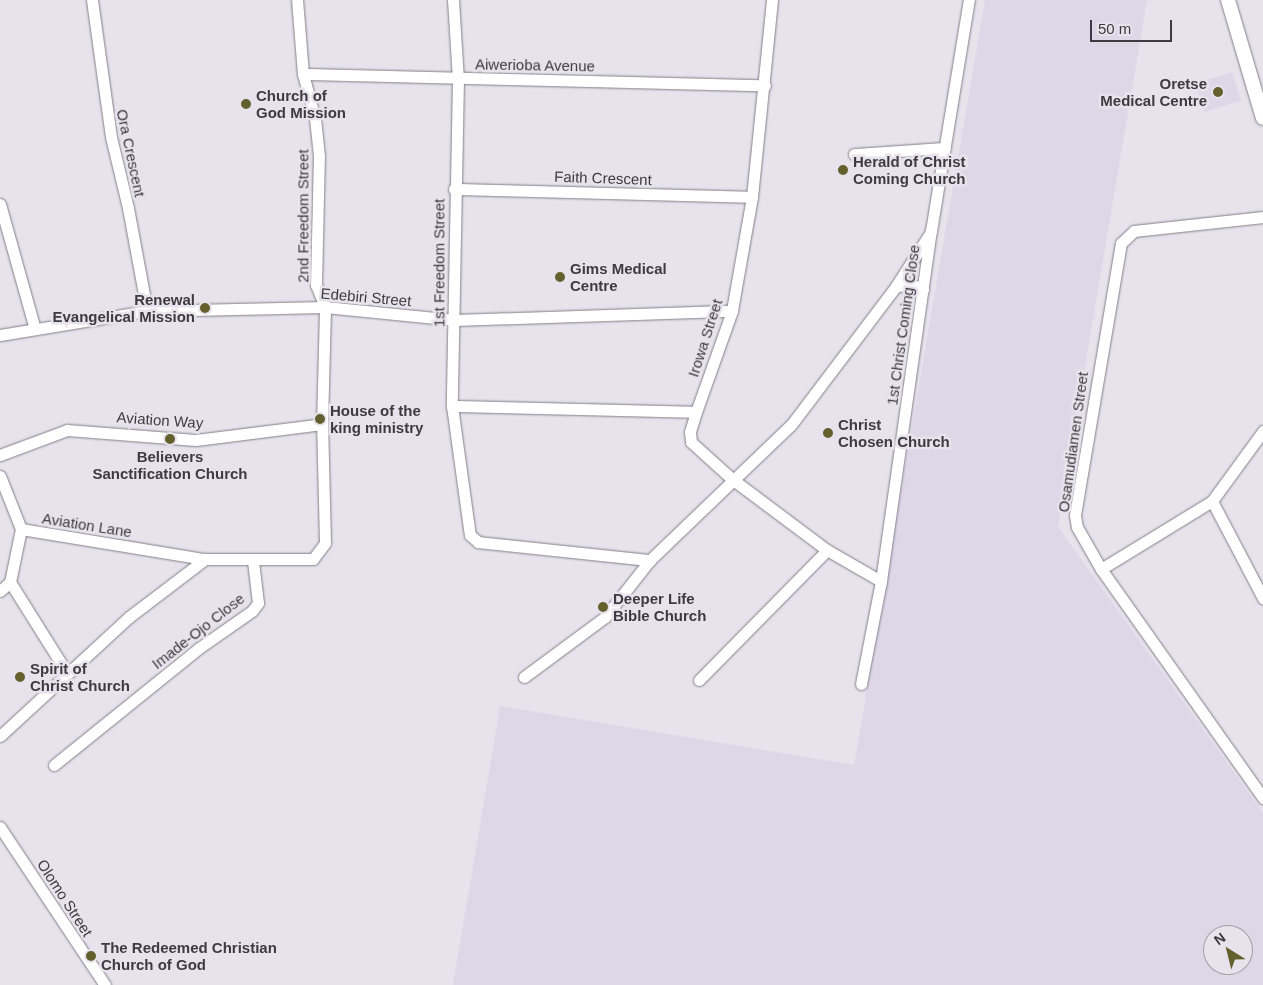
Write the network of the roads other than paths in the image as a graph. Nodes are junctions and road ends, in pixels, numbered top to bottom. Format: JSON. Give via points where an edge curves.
{"nodes":[{"id":1,"x":92,"y":0,"type":"edge"},
{"id":2,"x":297,"y":0,"type":"edge"},
{"id":3,"x":453,"y":0,"type":"edge"},
{"id":4,"x":772,"y":0,"type":"edge"},
{"id":5,"x":970,"y":0,"type":"edge"},
{"id":6,"x":1228,"y":0,"type":"edge"},
{"id":7,"x":303,"y":74,"type":"junction"},
{"id":8,"x":458,"y":79,"type":"junction"},
{"id":9,"x":766,"y":85,"type":"junction"},
{"id":10,"x":1263,"y":118,"type":"edge"},
{"id":11,"x":945,"y":148,"type":"junction"},
{"id":12,"x":854,"y":154,"type":"dead end"},
{"id":13,"x":454,"y":189,"type":"junction"},
{"id":14,"x":752,"y":197,"type":"junction"},
{"id":15,"x":0,"y":204,"type":"edge"},
{"id":16,"x":1263,"y":217,"type":"edge"},
{"id":17,"x":931,"y":231,"type":"junction"},
{"id":18,"x":896,"y":286,"type":"junction"},
{"id":19,"x":923,"y":289,"type":"junction"},
{"id":20,"x":324,"y":307,"type":"junction"},
{"id":21,"x":732,"y":311,"type":"junction"},
{"id":22,"x":146,"y":312,"type":"junction"},
{"id":23,"x":456,"y":320,"type":"junction"},
{"id":24,"x":35,"y":329,"type":"junction"},
{"id":25,"x":0,"y":335,"type":"edge"},
{"id":26,"x":452,"y":406,"type":"junction"},
{"id":27,"x":696,"y":412,"type":"junction"},
{"id":28,"x":322,"y":424,"type":"junction"},
{"id":29,"x":1263,"y":431,"type":"edge"},
{"id":30,"x":0,"y":455,"type":"edge"},
{"id":31,"x":0,"y":476,"type":"edge"},
{"id":32,"x":732,"y":479,"type":"junction"},
{"id":33,"x":1212,"y":501,"type":"junction"},
{"id":34,"x":21,"y":529,"type":"junction"},
{"id":35,"x":319,"y":550,"type":"joint"},
{"id":36,"x":828,"y":550,"type":"junction"},
{"id":37,"x":206,"y":559,"type":"junction"},
{"id":38,"x":650,"y":560,"type":"junction"},
{"id":39,"x":253,"y":561,"type":"junction"},
{"id":40,"x":1101,"y":569,"type":"junction"},
{"id":41,"x":881,"y":581,"type":"junction"},
{"id":42,"x":10,"y":582,"type":"junction"},
{"id":43,"x":0,"y":591,"type":"edge"},
{"id":44,"x":1263,"y":598,"type":"edge"},
{"id":45,"x":67,"y":673,"type":"junction"},
{"id":46,"x":524,"y":677,"type":"dead end"},
{"id":47,"x":699,"y":680,"type":"dead end"},
{"id":48,"x":861,"y":684,"type":"dead end"},
{"id":49,"x":0,"y":736,"type":"edge"},
{"id":50,"x":54,"y":765,"type":"dead end"},
{"id":51,"x":1263,"y":798,"type":"edge"},
{"id":52,"x":0,"y":827,"type":"edge"},
{"id":53,"x":105,"y":985,"type":"edge"}],
"edges":[{"from":1,"to":22,"type":"street","name":"Ora Crescent","via":[[111,137],[128,208]]},
{"from":2,"to":7,"type":"street","name":"2nd Freedom Street"},
{"from":3,"to":8,"type":"street","name":"1st Freedom Street"},
{"from":4,"to":9,"type":"street","name":"Irowa Street"},
{"from":5,"to":11,"type":"street","name":"1st Christ Coming Close"},
{"from":6,"to":10,"type":"street"},
{"from":7,"to":8,"type":"street","name":"Aiwerioba Avenue"},
{"from":7,"to":20,"type":"street","name":"2nd Freedom Street","via":[[315,119],[318,156],[316,285]]},
{"from":8,"to":9,"type":"street","name":"Aiwerioba Avenue"},
{"from":8,"to":13,"type":"street","name":"1st Freedom Street"},
{"from":9,"to":14,"type":"street","name":"Irowa Street"},
{"from":11,"to":12,"type":"street"},
{"from":11,"to":17,"type":"street","name":"1st Christ Coming Close"},
{"from":13,"to":14,"type":"street","name":"Faith Crescent"},
{"from":13,"to":23,"type":"street","name":"1st Freedom Street"},
{"from":14,"to":21,"type":"street","name":"Irowa Street"},
{"from":15,"to":24,"type":"street"},
{"from":16,"to":40,"type":"street","name":"Osamudiamen Street","via":[[1134,231],[1121,243],[1076,505],[1077,527]]},
{"from":17,"to":18,"type":"street"},
{"from":17,"to":19,"type":"street","name":"1st Christ Coming Close"},
{"from":18,"to":19,"type":"street","via":[[913,284]]},
{"from":18,"to":32,"type":"street","via":[[791,425]]},
{"from":19,"to":41,"type":"street","name":"1st Christ Coming Close"},
{"from":20,"to":22,"type":"street","name":"Edebiri Street"},
{"from":20,"to":23,"type":"street","name":"Edebiri Street"},
{"from":20,"to":28,"type":"street","name":"2nd Freedom Street"},
{"from":21,"to":23,"type":"street","name":"Edebiri Street"},
{"from":21,"to":27,"type":"street","name":"Irowa Street"},
{"from":22,"to":24,"type":"street","name":"Edebiri Street"},
{"from":23,"to":26,"type":"street","name":"1st Freedom Street"},
{"from":24,"to":25,"type":"street","name":"Edebiri Street"},
{"from":26,"to":27,"type":"street"},
{"from":26,"to":38,"type":"street","name":"1st Freedom Street","via":[[470,535],[478,542]]},
{"from":27,"to":32,"type":"street","name":"Irowa Street","via":[[690,432],[691,442]]},
{"from":28,"to":30,"type":"street","name":"Aviation Way","via":[[196,440],[67,430]]},
{"from":28,"to":35,"type":"street","name":"2nd Freedom Street","via":[[325,543]]},
{"from":29,"to":33,"type":"street"},
{"from":31,"to":34,"type":"street","name":"Aviation Lane"},
{"from":32,"to":36,"type":"street"},
{"from":32,"to":38,"type":"street"},
{"from":33,"to":40,"type":"street"},
{"from":33,"to":44,"type":"street"},
{"from":34,"to":37,"type":"street","name":"Aviation Lane"},
{"from":34,"to":42,"type":"street"},
{"from":35,"to":39,"type":"street","name":"Aviation Lane","via":[[313,559]]},
{"from":36,"to":41,"type":"street"},
{"from":36,"to":47,"type":"street"},
{"from":37,"to":39,"type":"street","name":"Aviation Lane"},
{"from":37,"to":45,"type":"street","via":[[129,617]]},
{"from":38,"to":46,"type":"street","via":[[604,617]]},
{"from":39,"to":50,"type":"street","name":"Imade-Ojo Close","via":[[258,603],[252,611],[199,648]]},
{"from":40,"to":51,"type":"street","name":"Osamudiamen Street"},
{"from":41,"to":48,"type":"street","name":"1st Christ Coming Close"},
{"from":42,"to":43,"type":"street"},
{"from":42,"to":45,"type":"street"},
{"from":45,"to":49,"type":"street"},
{"from":52,"to":53,"type":"street","name":"Olomo Street"}]}
